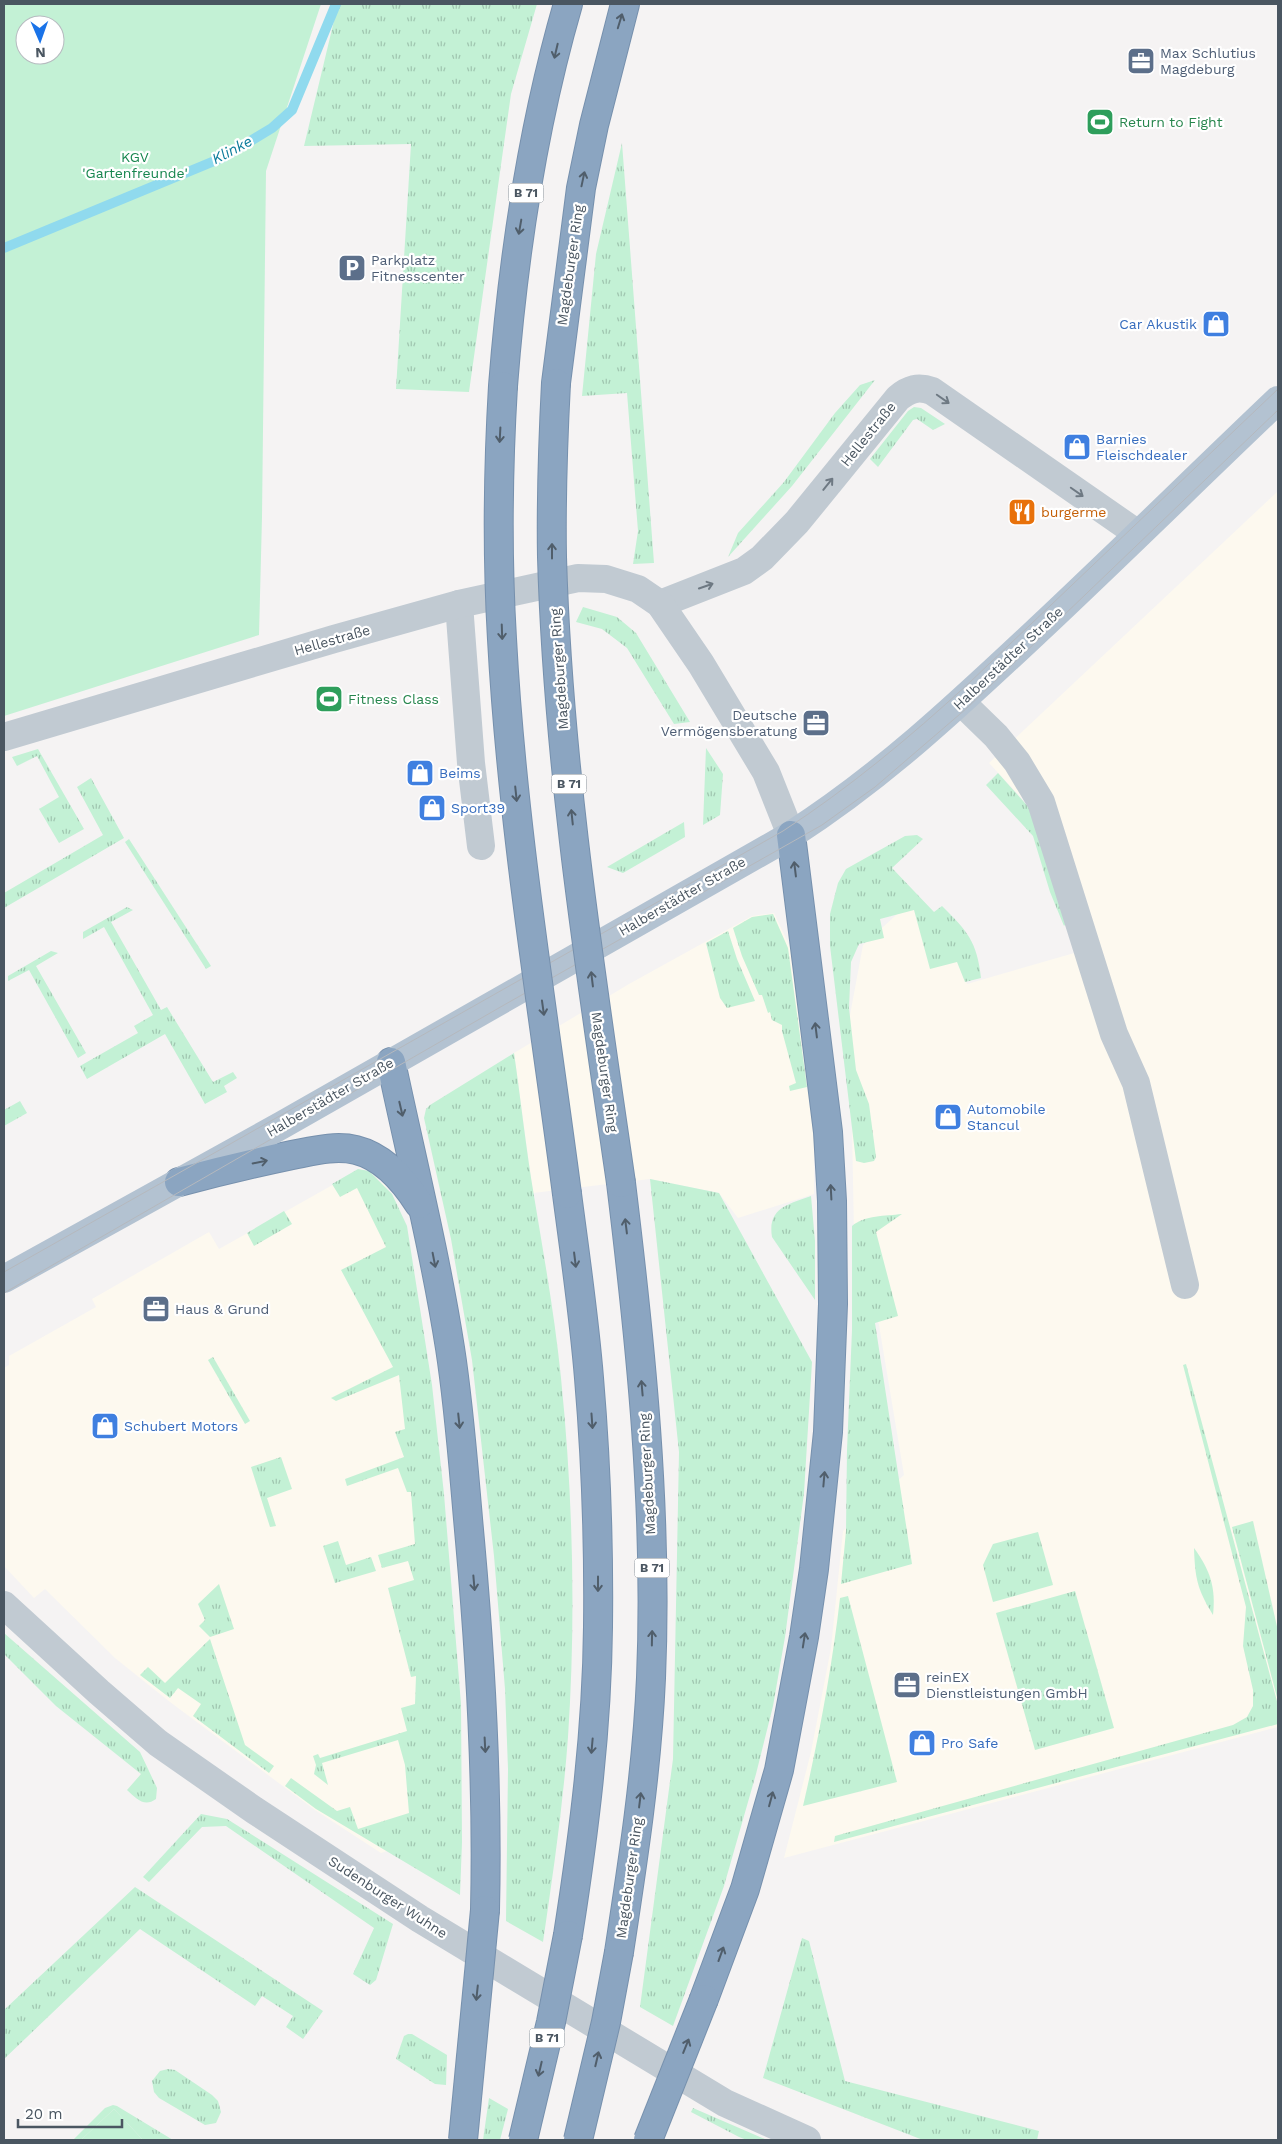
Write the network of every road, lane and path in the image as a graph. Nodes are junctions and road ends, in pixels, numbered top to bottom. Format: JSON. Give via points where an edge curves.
{"nodes":[{"id":1,"x":568,"y":4,"type":"edge"},
{"id":2,"x":625,"y":4,"type":"edge"},
{"id":3,"x":1278,"y":400,"type":"edge"},
{"id":4,"x":1138,"y":534,"type":"junction"},
{"id":5,"x":459,"y":604,"type":"junction"},
{"id":6,"x":660,"y":604,"type":"junction"},
{"id":7,"x":961,"y":702,"type":"junction"},
{"id":8,"x":4,"y":737,"type":"edge"},
{"id":9,"x":791,"y":834,"type":"junction"},
{"id":10,"x":481,"y":846,"type":"dead end"},
{"id":11,"x":391,"y":1062,"type":"junction"},
{"id":12,"x":179,"y":1182,"type":"junction"},
{"id":13,"x":424,"y":1213,"type":"junction"},
{"id":14,"x":4,"y":1279,"type":"edge"},
{"id":15,"x":1185,"y":1285,"type":"dead end"},
{"id":16,"x":4,"y":1604,"type":"edge"},
{"id":17,"x":463,"y":2140,"type":"edge"},
{"id":18,"x":523,"y":2140,"type":"edge"},
{"id":19,"x":578,"y":2140,"type":"edge"},
{"id":20,"x":648,"y":2140,"type":"edge"},
{"id":21,"x":807,"y":2140,"type":"edge"}],
"edges":[{"from":1,"to":18,"type":"highway","number":"B 71","one_way":true,"bridge":true,"via":[[543,105],[518,241],[503,386],[499,549],[502,639],[522,854],[590,1385],[598,1609],[592,1749],[582,1841],[551,2022]]},
{"from":19,"to":2,"type":"highway","name":"Magdeburger Ring","number":"B 71","one_way":true,"bridge":true,"via":[[619,1952],[649,1720],[652,1634],[647,1445],[632,1274],[575,846],[560,697],[552,556],[556,383],[581,188]]},
{"from":3,"to":4,"type":"main road","name":"Halberstädter Straße"},
{"from":6,"to":4,"type":"street","name":"Hellestraße","one_way":true,"via":[[744,571],[762,558],[797,522],[898,398],[915,388],[932,391]]},
{"from":4,"to":7,"type":"main road","name":"Halberstädter Straße"},
{"from":5,"to":6,"type":"street","name":"Hellestraße","via":[[578,578],[592,578],[622,583],[650,595]]},
{"from":5,"to":8,"type":"street","name":"Hellestraße"},
{"from":5,"to":10,"type":"street"},
{"from":6,"to":9,"type":"street","name":"Hellestraße","via":[[766,772]]},
{"from":7,"to":9,"type":"main road","name":"Halberstädter Straße","via":[[878,774]]},
{"from":7,"to":15,"type":"street","via":[[1017,762],[1040,802],[1114,1034],[1136,1083]]},
{"from":9,"to":11,"type":"main road","name":"Halberstädter Straße"},
{"from":20,"to":9,"type":"highway","one_way":true,"bridge":true,"via":[[745,1889],[779,1770],[813,1579],[828,1432],[833,1295],[832,1201],[828,1132]]},
{"from":11,"to":12,"type":"main road","name":"Halberstädter Straße"},
{"from":11,"to":13,"type":"highway","one_way":true},
{"from":12,"to":13,"type":"highway","one_way":true,"via":[[253,1163],[322,1150],[348,1149],[369,1155],[398,1176]]},
{"from":12,"to":14,"type":"main road","name":"Halberstädter Straße"},
{"from":13,"to":17,"type":"highway","one_way":true,"bridge":true,"via":[[450,1348],[459,1417],[475,1594],[485,1763],[485,1910]]},
{"from":16,"to":21,"type":"street","name":"Sudenburger Wuhne","via":[[158,1743],[238,1800],[420,1919],[725,2103]]}]}
